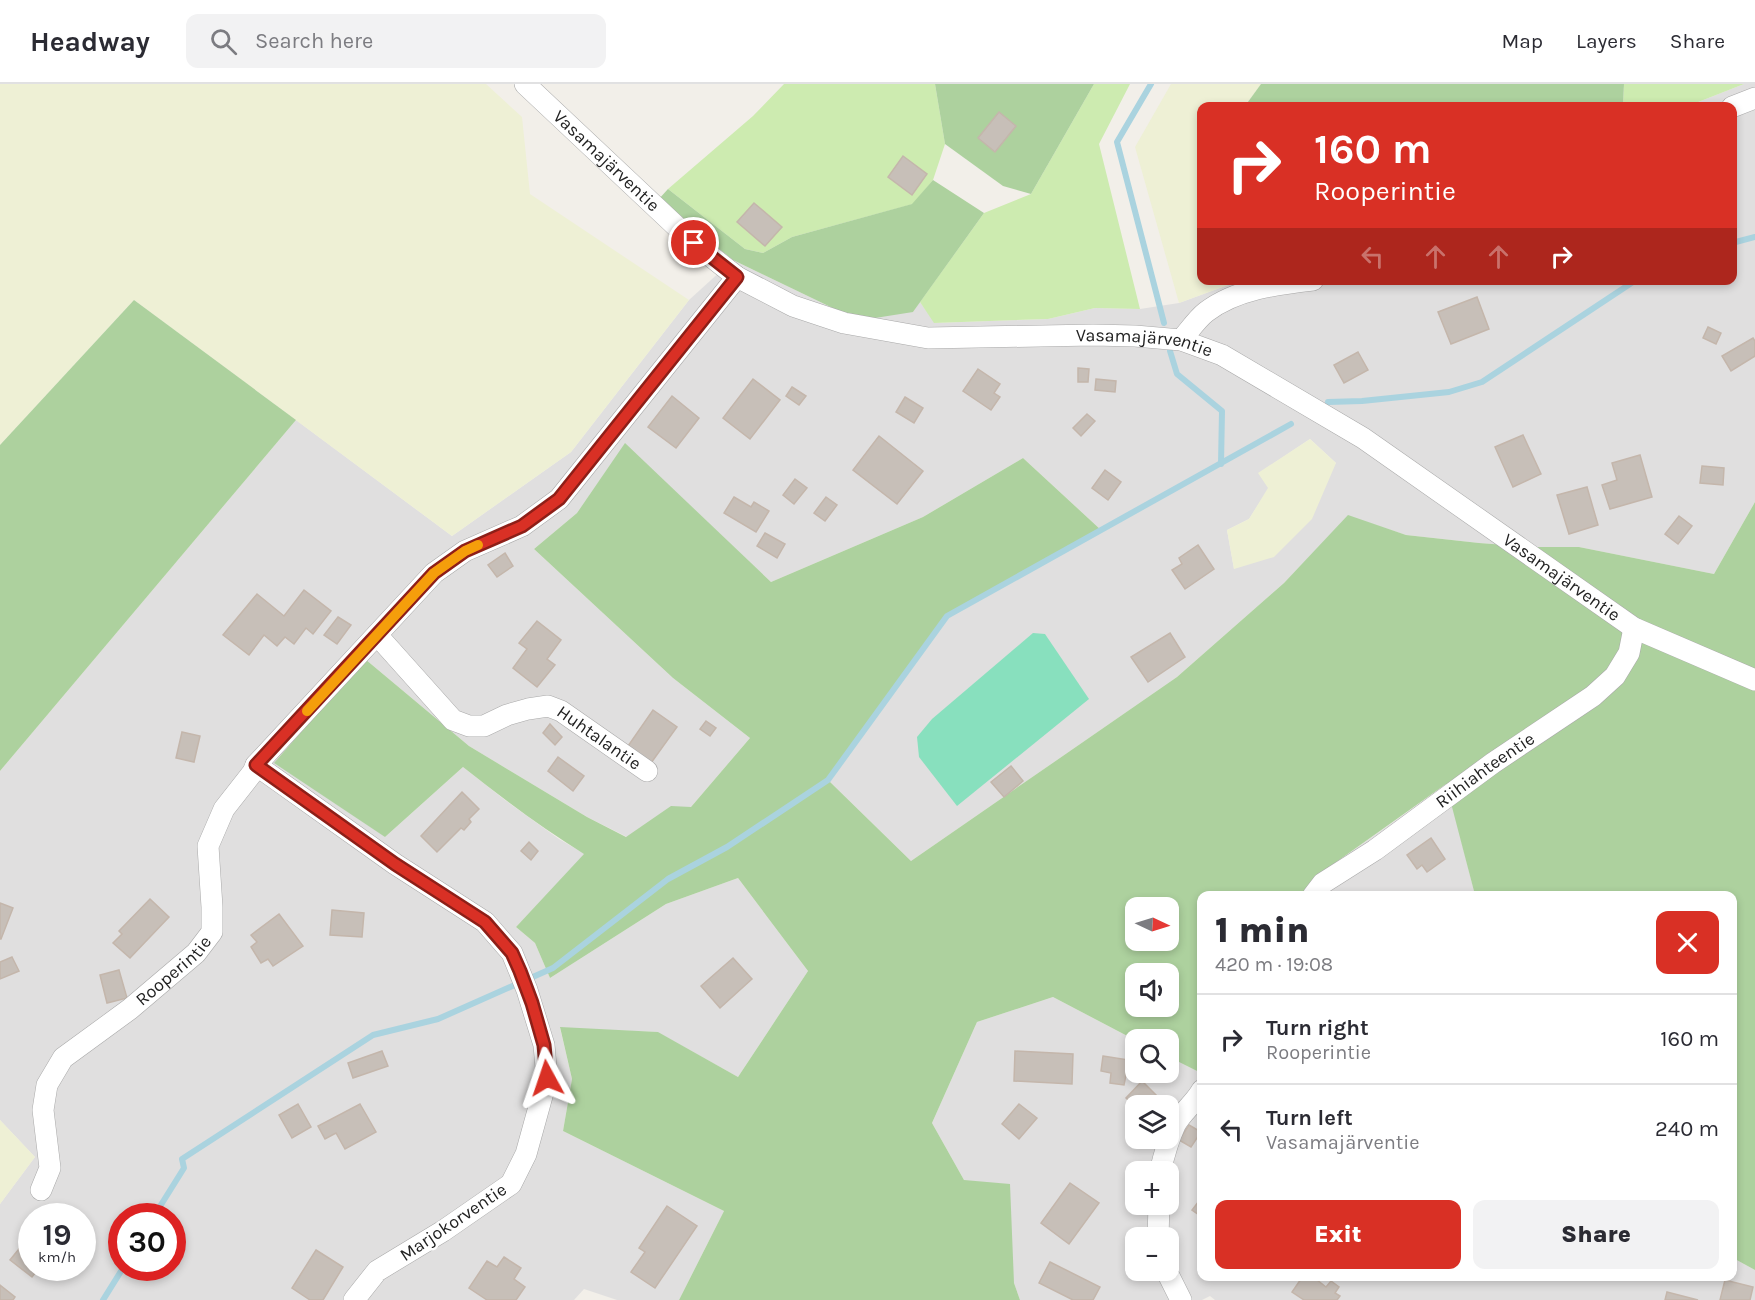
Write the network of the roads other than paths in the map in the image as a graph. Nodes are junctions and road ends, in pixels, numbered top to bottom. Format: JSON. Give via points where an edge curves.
{"nodes":[{"id":1,"x":525,"y":84,"type":"edge"},
{"id":2,"x":1755,"y":98,"type":"edge"},
{"id":3,"x":1737,"y":104,"type":"edge"},
{"id":4,"x":737,"y":277,"type":"junction"},
{"id":5,"x":1273,"y":285,"type":"edge"},
{"id":6,"x":1181,"y":340,"type":"junction"},
{"id":7,"x":1634,"y":628,"type":"junction"},
{"id":8,"x":377,"y":635,"type":"junction"},
{"id":9,"x":1755,"y":680,"type":"edge"},
{"id":10,"x":256,"y":765,"type":"junction"},
{"id":11,"x":647,"y":771,"type":"dead end"},
{"id":12,"x":1317,"y":891,"type":"edge"},
{"id":13,"x":1197,"y":1098,"type":"edge"},
{"id":14,"x":1162,"y":1161,"type":"edge"},
{"id":15,"x":41,"y":1190,"type":"dead end"},
{"id":16,"x":1172,"y":1281,"type":"edge"},
{"id":17,"x":354,"y":1300,"type":"edge"},
{"id":18,"x":1181,"y":1300,"type":"edge"}],
"edges":[{"from":1,"to":4,"type":"street","name":"Vasamajärventie","via":[[694,243]]},
{"from":2,"to":3,"type":"street"},
{"from":4,"to":6,"type":"street","name":"Vasamajärventie","via":[[793,306],[844,323],[928,338],[1093,334]]},
{"from":4,"to":8,"type":"street","name":"Rooperintie","via":[[559,499],[522,526],[465,551],[434,573]]},
{"from":5,"to":6,"type":"street","via":[[1233,296],[1206,312]]},
{"from":6,"to":7,"type":"street","name":"Vasamajärventie","via":[[1222,355],[1363,438]]},
{"from":7,"to":9,"type":"street","name":"Vasamajärventie"},
{"from":7,"to":12,"type":"street","name":"Riihiahteentie","via":[[1629,653],[1615,676],[1593,696],[1493,763]]},
{"from":8,"to":10,"type":"street","name":"Rooperintie"},
{"from":8,"to":11,"type":"street","name":"Huhtalantie","via":[[453,720],[484,726],[507,715],[548,706]]},
{"from":10,"to":15,"type":"street","name":"Rooperintie","via":[[224,809],[208,846],[212,932],[196,953],[63,1059],[46,1085],[43,1110],[50,1168]]},
{"from":10,"to":17,"type":"street","name":"Marjokorventie","via":[[395,864],[485,922],[512,953],[544,1045],[547,1078],[526,1154],[511,1184],[377,1271]]},
{"from":13,"to":14,"type":"street","via":[[1176,1124]]},
{"from":16,"to":18,"type":"street"}]}
